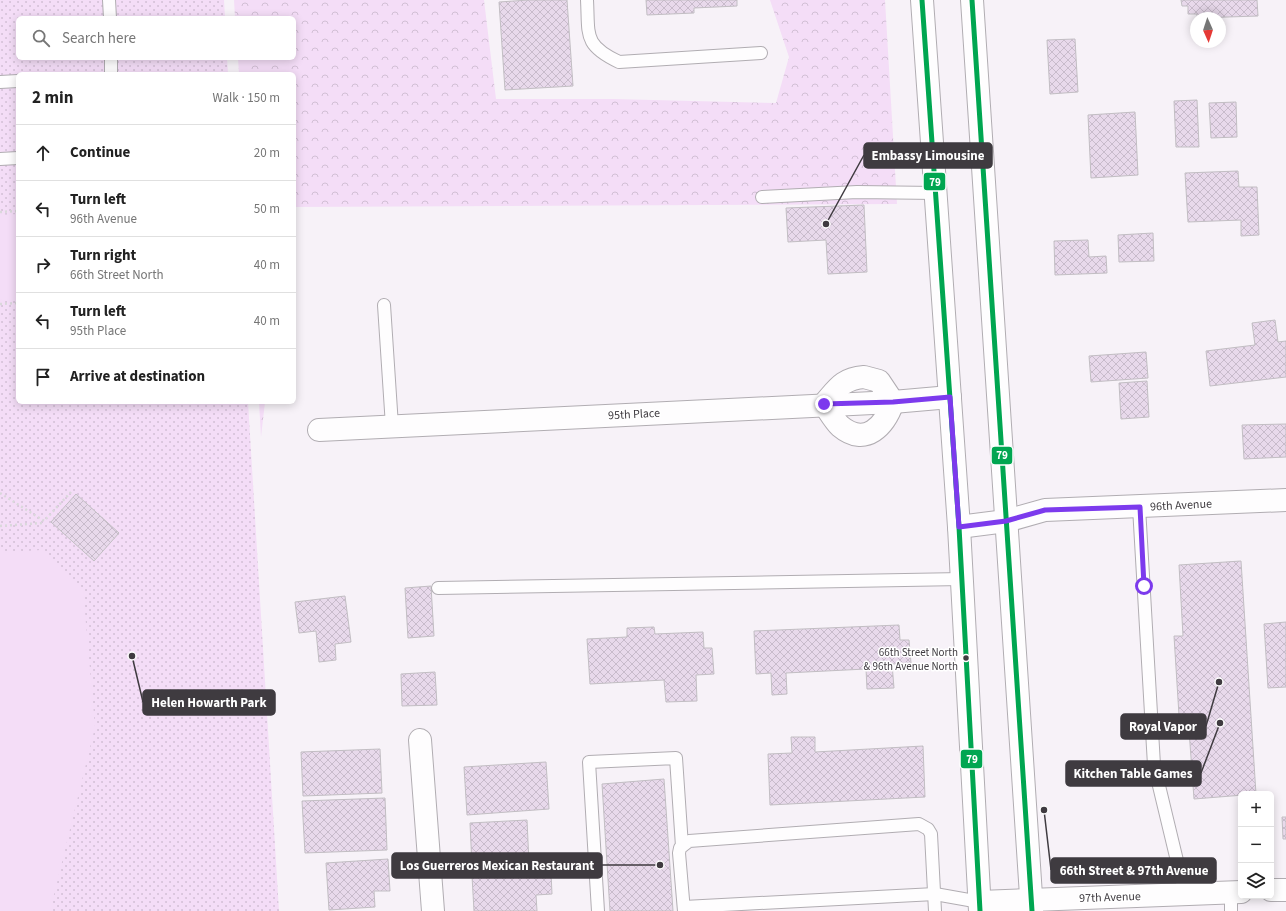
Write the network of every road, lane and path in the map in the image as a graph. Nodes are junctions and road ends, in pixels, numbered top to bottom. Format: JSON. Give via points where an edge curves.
{"nodes":[{"id":1,"x":109,"y":0,"type":"edge"},
{"id":2,"x":587,"y":0,"type":"edge"},
{"id":3,"x":922,"y":0,"type":"edge"},
{"id":4,"x":972,"y":0,"type":"edge"},
{"id":5,"x":110,"y":16,"type":"edge"},
{"id":6,"x":761,"y":53,"type":"dead end"},
{"id":7,"x":111,"y":60,"type":"edge"},
{"id":8,"x":111,"y":72,"type":"edge"},
{"id":9,"x":16,"y":81,"type":"edge"},
{"id":10,"x":0,"y":82,"type":"edge"},
{"id":11,"x":16,"y":158,"type":"edge"},
{"id":12,"x":0,"y":159,"type":"edge"},
{"id":13,"x":936,"y":192,"type":"junction"},
{"id":14,"x":762,"y":197,"type":"dead end"},
{"id":15,"x":16,"y":211,"type":"edge"},
{"id":16,"x":0,"y":212,"type":"edge"},
{"id":17,"x":16,"y":303,"type":"edge"},
{"id":18,"x":0,"y":304,"type":"edge"},
{"id":19,"x":384,"y":305,"type":"dead end"},
{"id":20,"x":950,"y":397,"type":"junction"},
{"id":21,"x":893,"y":402,"type":"junction"},
{"id":22,"x":824,"y":404,"type":"junction"},
{"id":23,"x":392,"y":426,"type":"junction"},
{"id":24,"x":319,"y":430,"type":"dead end"},
{"id":25,"x":71,"y":492,"type":"dead end"},
{"id":26,"x":0,"y":493,"type":"edge"},
{"id":27,"x":1286,"y":500,"type":"edge"},
{"id":28,"x":1140,"y":507,"type":"junction"},
{"id":29,"x":1006,"y":521,"type":"junction"},
{"id":30,"x":44,"y":522,"type":"junction"},
{"id":31,"x":0,"y":526,"type":"edge"},
{"id":32,"x":959,"y":527,"type":"junction"},
{"id":33,"x":962,"y":579,"type":"junction"},
{"id":34,"x":438,"y":588,"type":"dead end"},
{"id":35,"x":420,"y":740,"type":"dead end"},
{"id":36,"x":682,"y":846,"type":"junction"},
{"id":37,"x":1274,"y":890,"type":"edge"},
{"id":38,"x":1286,"y":890,"type":"edge"},
{"id":39,"x":935,"y":894,"type":"junction"},
{"id":40,"x":1185,"y":894,"type":"junction"},
{"id":41,"x":1234,"y":898,"type":"edge"},
{"id":42,"x":1104,"y":904,"type":"edge"},
{"id":43,"x":1032,"y":906,"type":"edge"},
{"id":44,"x":980,"y":907,"type":"edge"},
{"id":45,"x":684,"y":909,"type":"edge"},
{"id":46,"x":433,"y":911,"type":"edge"},
{"id":47,"x":598,"y":911,"type":"edge"},
{"id":48,"x":935,"y":911,"type":"edge"}],
"edges":[{"from":1,"to":5,"type":"lane"},
{"from":2,"to":6,"type":"lane","via":[[589,39],[602,54],[619,62]]},
{"from":3,"to":13,"type":"main road"},
{"from":4,"to":29,"type":"main road"},
{"from":7,"to":8,"type":"lane"},
{"from":9,"to":10,"type":"lane"},
{"from":11,"to":12,"type":"lane"},
{"from":13,"to":14,"type":"lane","via":[[857,192]]},
{"from":13,"to":20,"type":"main road"},
{"from":15,"to":16,"type":"path"},
{"from":17,"to":18,"type":"path"},
{"from":19,"to":23,"type":"lane"},
{"from":20,"to":21,"type":"main road","name":"95th Place"},
{"from":20,"to":32,"type":"main road"},
{"from":21,"to":22,"type":"main road","name":"95th Place"},
{"from":21,"to":22,"type":"main road","via":[[888,416],[880,427],[858,434],[840,426]]},
{"from":22,"to":23,"type":"main road","name":"95th Place"},
{"from":23,"to":24,"type":"main road","name":"95th Place"},
{"from":25,"to":30,"type":"path"},
{"from":26,"to":30,"type":"path"},
{"from":27,"to":28,"type":"main road","name":"96th Avenue"},
{"from":28,"to":29,"type":"main road","name":"96th Avenue","via":[[1045,510]]},
{"from":28,"to":40,"type":"lane","via":[[1154,764]]},
{"from":29,"to":32,"type":"main road","name":"96th Avenue"},
{"from":29,"to":43,"type":"main road"},
{"from":30,"to":31,"type":"path"},
{"from":32,"to":33,"type":"main road"},
{"from":33,"to":34,"type":"lane"},
{"from":33,"to":44,"type":"main road"},
{"from":35,"to":46,"type":"main road"},
{"from":36,"to":39,"type":"lane","via":[[698,839],[919,824],[931,834]]},
{"from":36,"to":45,"type":"lane","via":[[679,853]]},
{"from":36,"to":47,"type":"lane","via":[[676,758],[588,762]]},
{"from":37,"to":38,"type":"main road"},
{"from":39,"to":44,"type":"lane"},
{"from":39,"to":45,"type":"lane"},
{"from":39,"to":48,"type":"lane"},
{"from":40,"to":41,"type":"main road","name":"97th Avenue"},
{"from":40,"to":42,"type":"main road","name":"97th Avenue"},
{"from":42,"to":43,"type":"main road","name":"97th Avenue"},
{"from":43,"to":44,"type":"main road","name":"97th Avenue"}]}
